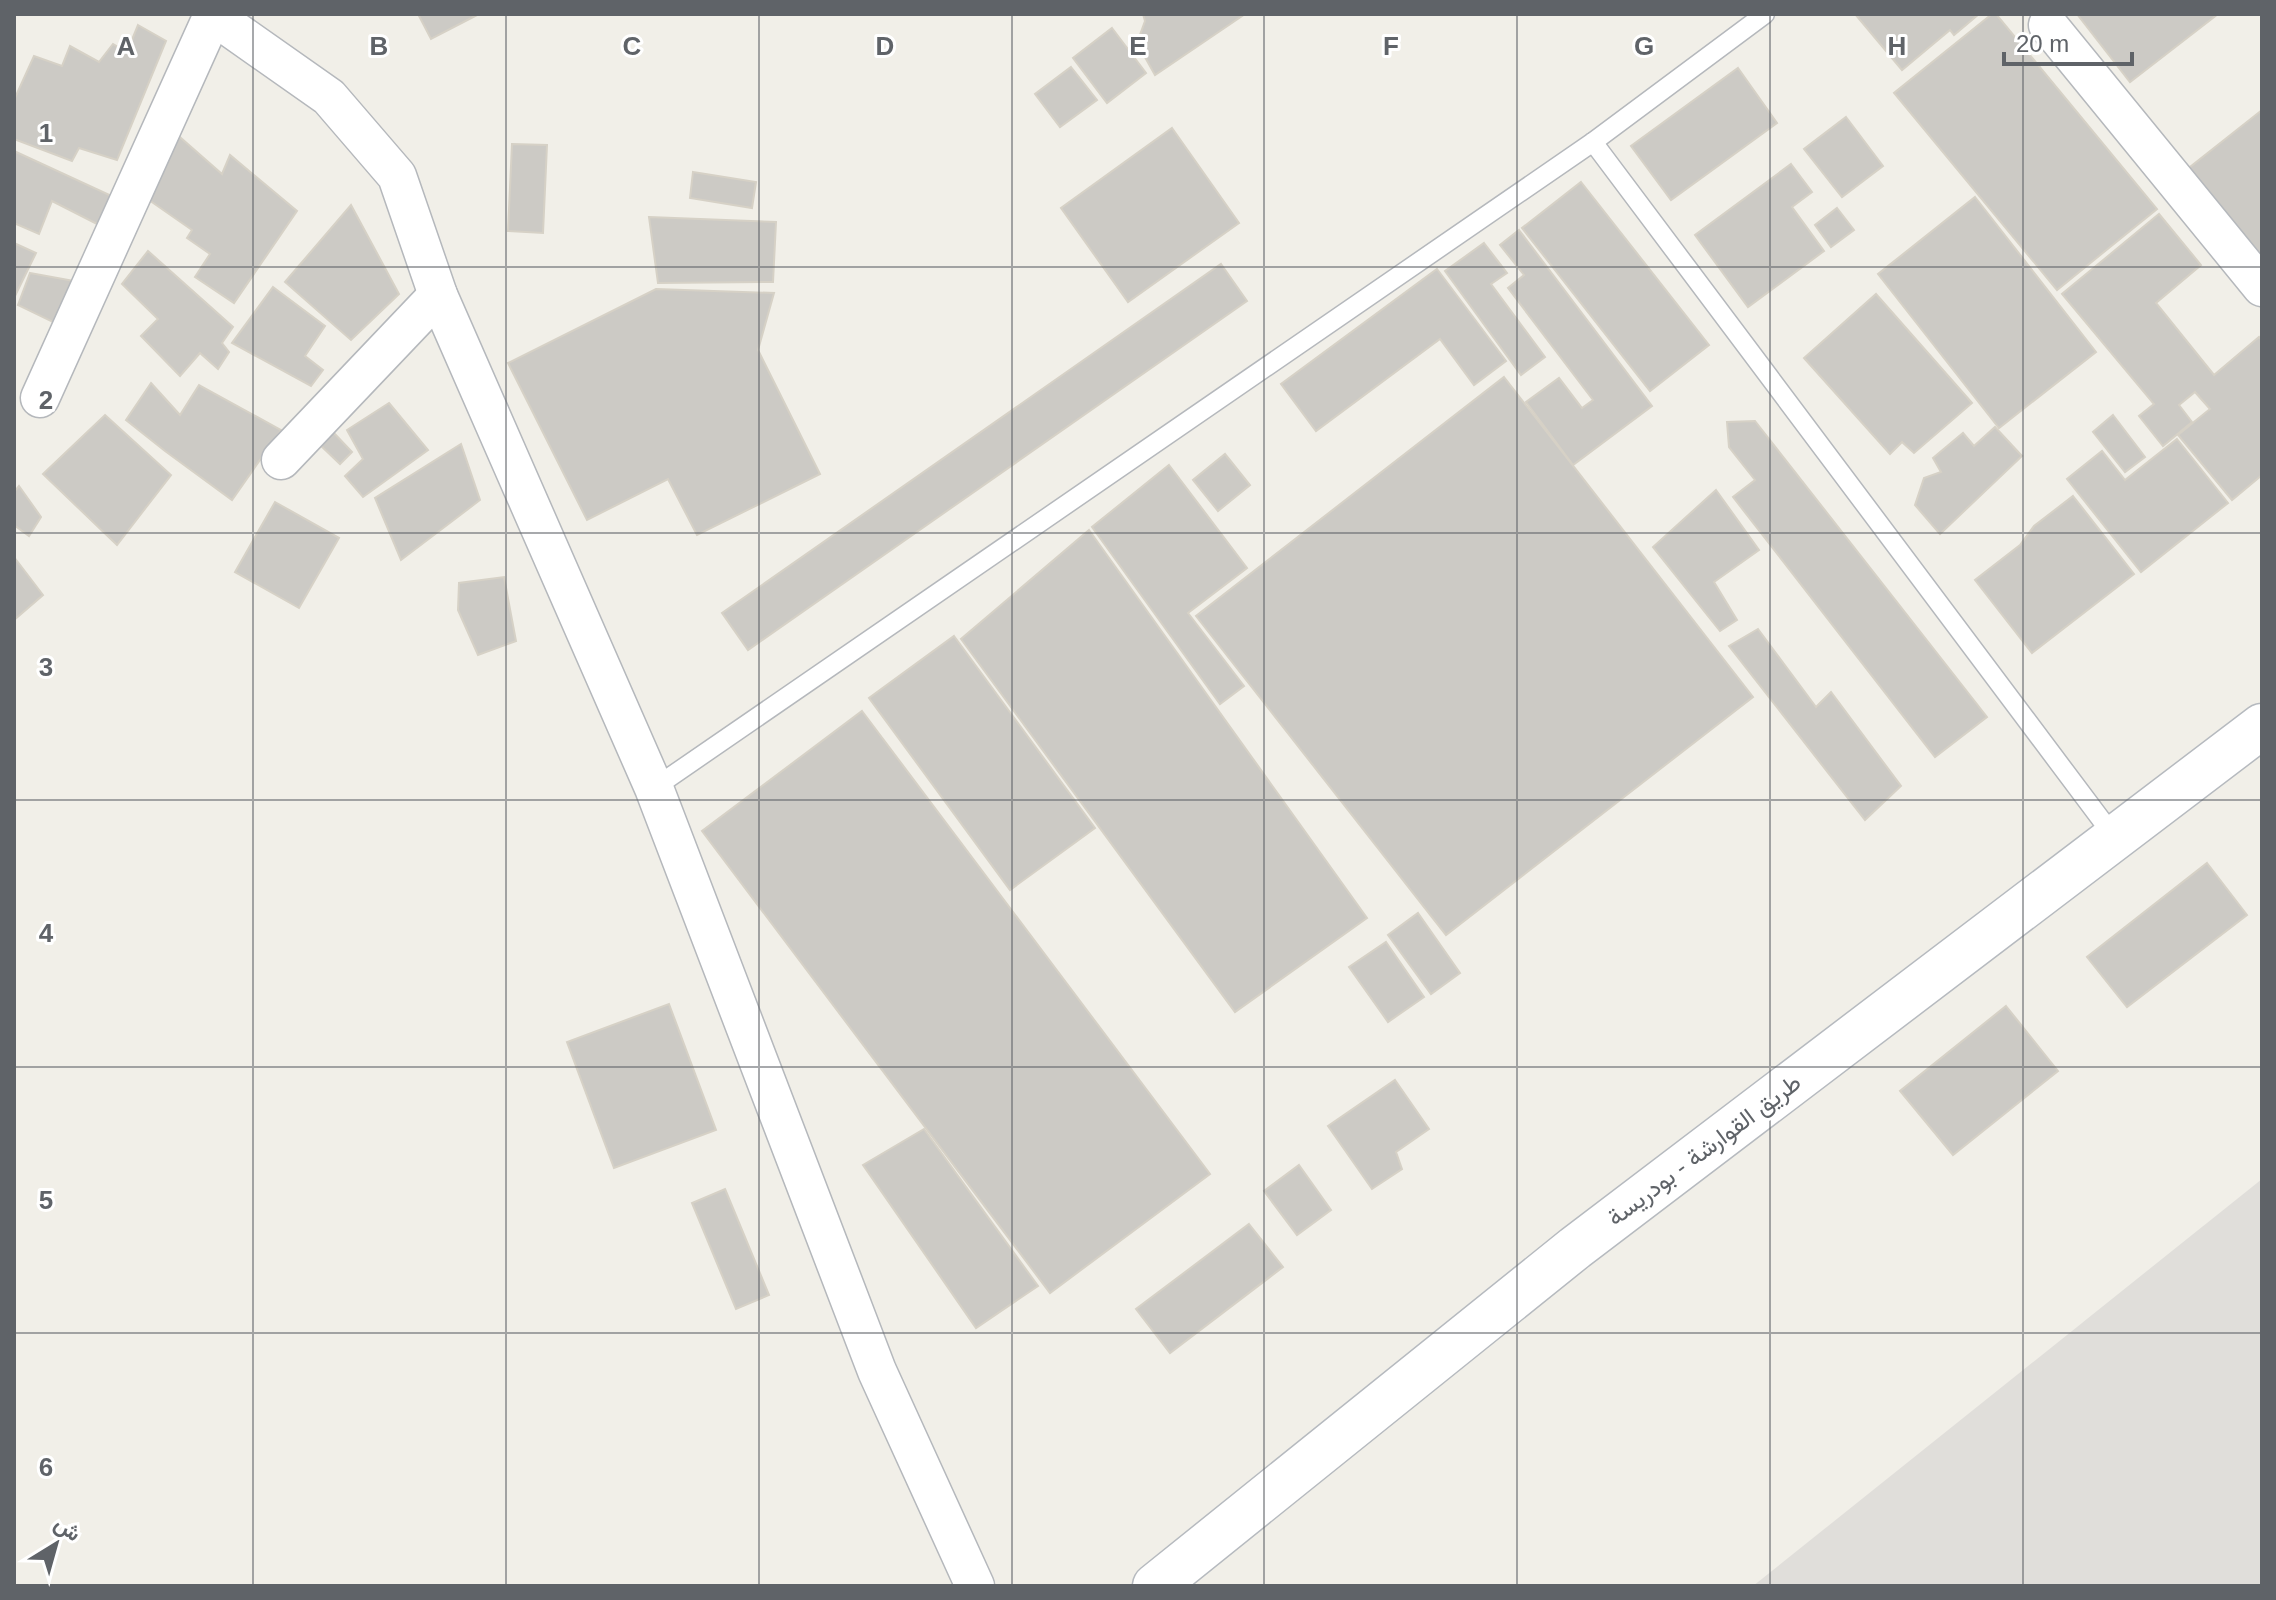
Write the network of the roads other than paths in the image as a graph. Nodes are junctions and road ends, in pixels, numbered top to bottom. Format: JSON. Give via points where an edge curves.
{"nodes":[{"id":1,"x":1765,"y":14,"type":"edge"},
{"id":2,"x":212,"y":15,"type":"edge"},
{"id":3,"x":2048,"y":25,"type":"dead end"},
{"id":4,"x":1593,"y":142,"type":"junction"},
{"id":5,"x":2262,"y":287,"type":"edge"},
{"id":6,"x":438,"y":295,"type":"junction"},
{"id":7,"x":40,"y":398,"type":"dead end"},
{"id":8,"x":281,"y":460,"type":"dead end"},
{"id":9,"x":2262,"y":726,"type":"edge"},
{"id":10,"x":654,"y":788,"type":"junction"},
{"id":11,"x":2115,"y":838,"type":"junction"},
{"id":12,"x":975,"y":1586,"type":"edge"},
{"id":13,"x":1155,"y":1586,"type":"edge"}],
"edges":[{"from":1,"to":4,"type":"lane"},
{"from":2,"to":6,"type":"street","via":[[329,97],[397,176]]},
{"from":2,"to":7,"type":"street"},
{"from":3,"to":5,"type":"street"},
{"from":4,"to":10,"type":"lane"},
{"from":4,"to":11,"type":"lane"},
{"from":6,"to":8,"type":"street"},
{"from":6,"to":10,"type":"street"},
{"from":9,"to":11,"type":"main road","name":"طريق القوارشة - بودريسة"},
{"from":10,"to":12,"type":"street","via":[[877,1371]]},
{"from":11,"to":13,"type":"main road","name":"طريق القوارشة - بودريسة","via":[[1575,1248]]}]}
